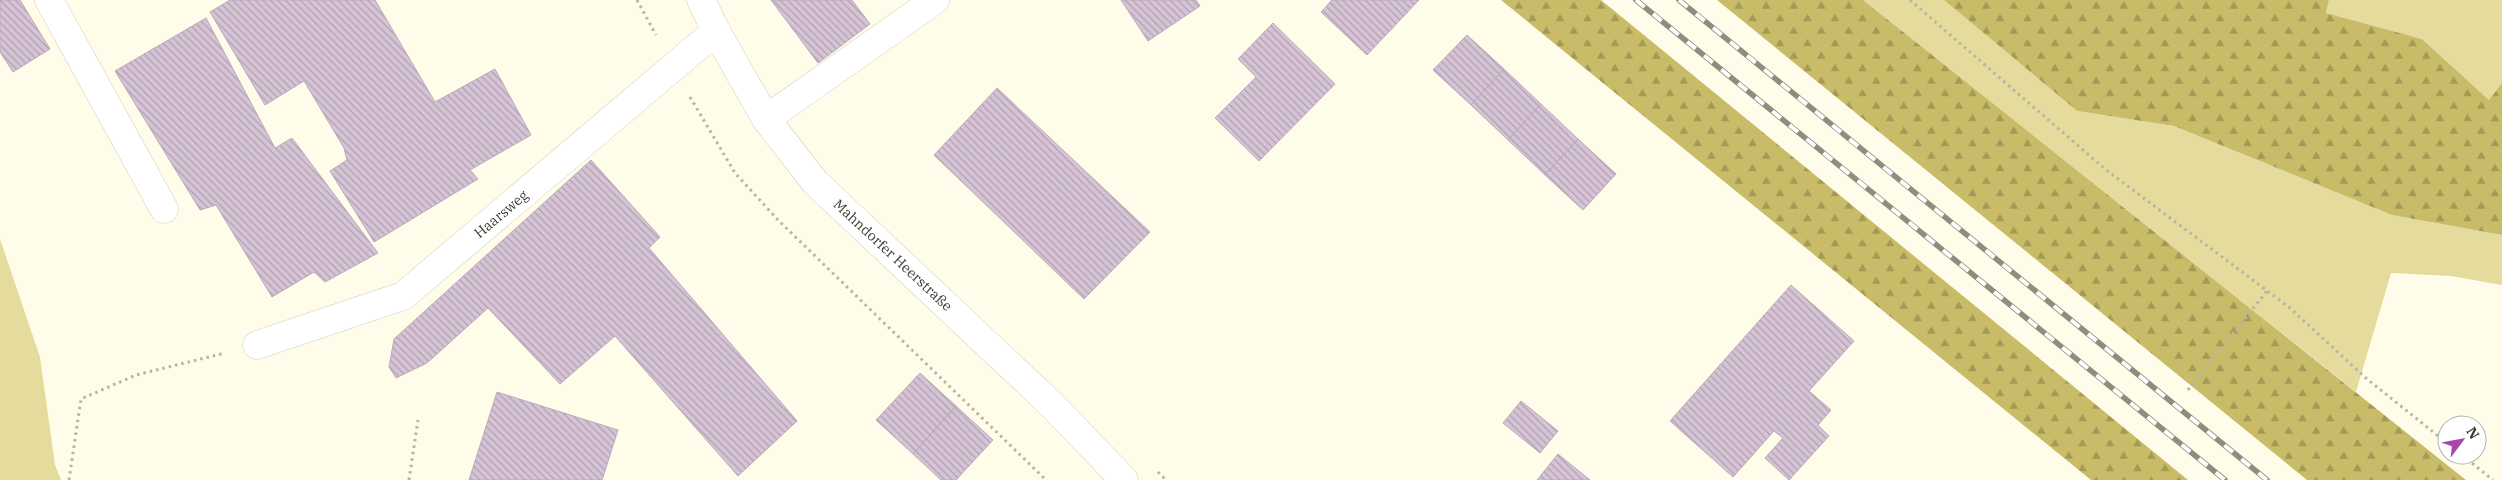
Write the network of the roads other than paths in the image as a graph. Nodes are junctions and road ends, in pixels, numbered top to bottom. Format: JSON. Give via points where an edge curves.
{"nodes":[{"id":1,"x":49,"y":0,"type":"edge"},
{"id":2,"x":701,"y":0,"type":"edge"},
{"id":3,"x":935,"y":0,"type":"edge"},
{"id":4,"x":716,"y":32,"type":"junction"},
{"id":5,"x":766,"y":119,"type":"junction"},
{"id":6,"x":164,"y":208,"type":"dead end"},
{"id":7,"x":257,"y":345,"type":"road end"},
{"id":8,"x":1124,"y":480,"type":"edge"}],
"edges":[{"from":1,"to":6,"type":"main road"},
{"from":2,"to":4,"type":"main road","name":"Mahndorfer Heerstraße"},
{"from":3,"to":5,"type":"main road"},
{"from":4,"to":5,"type":"main road","name":"Mahndorfer Heerstraße"},
{"from":4,"to":7,"type":"main road","name":"Haarsweg","via":[[403,296]]},
{"from":5,"to":8,"type":"main road","name":"Mahndorfer Heerstraße","via":[[815,182],[1053,406]]}]}
